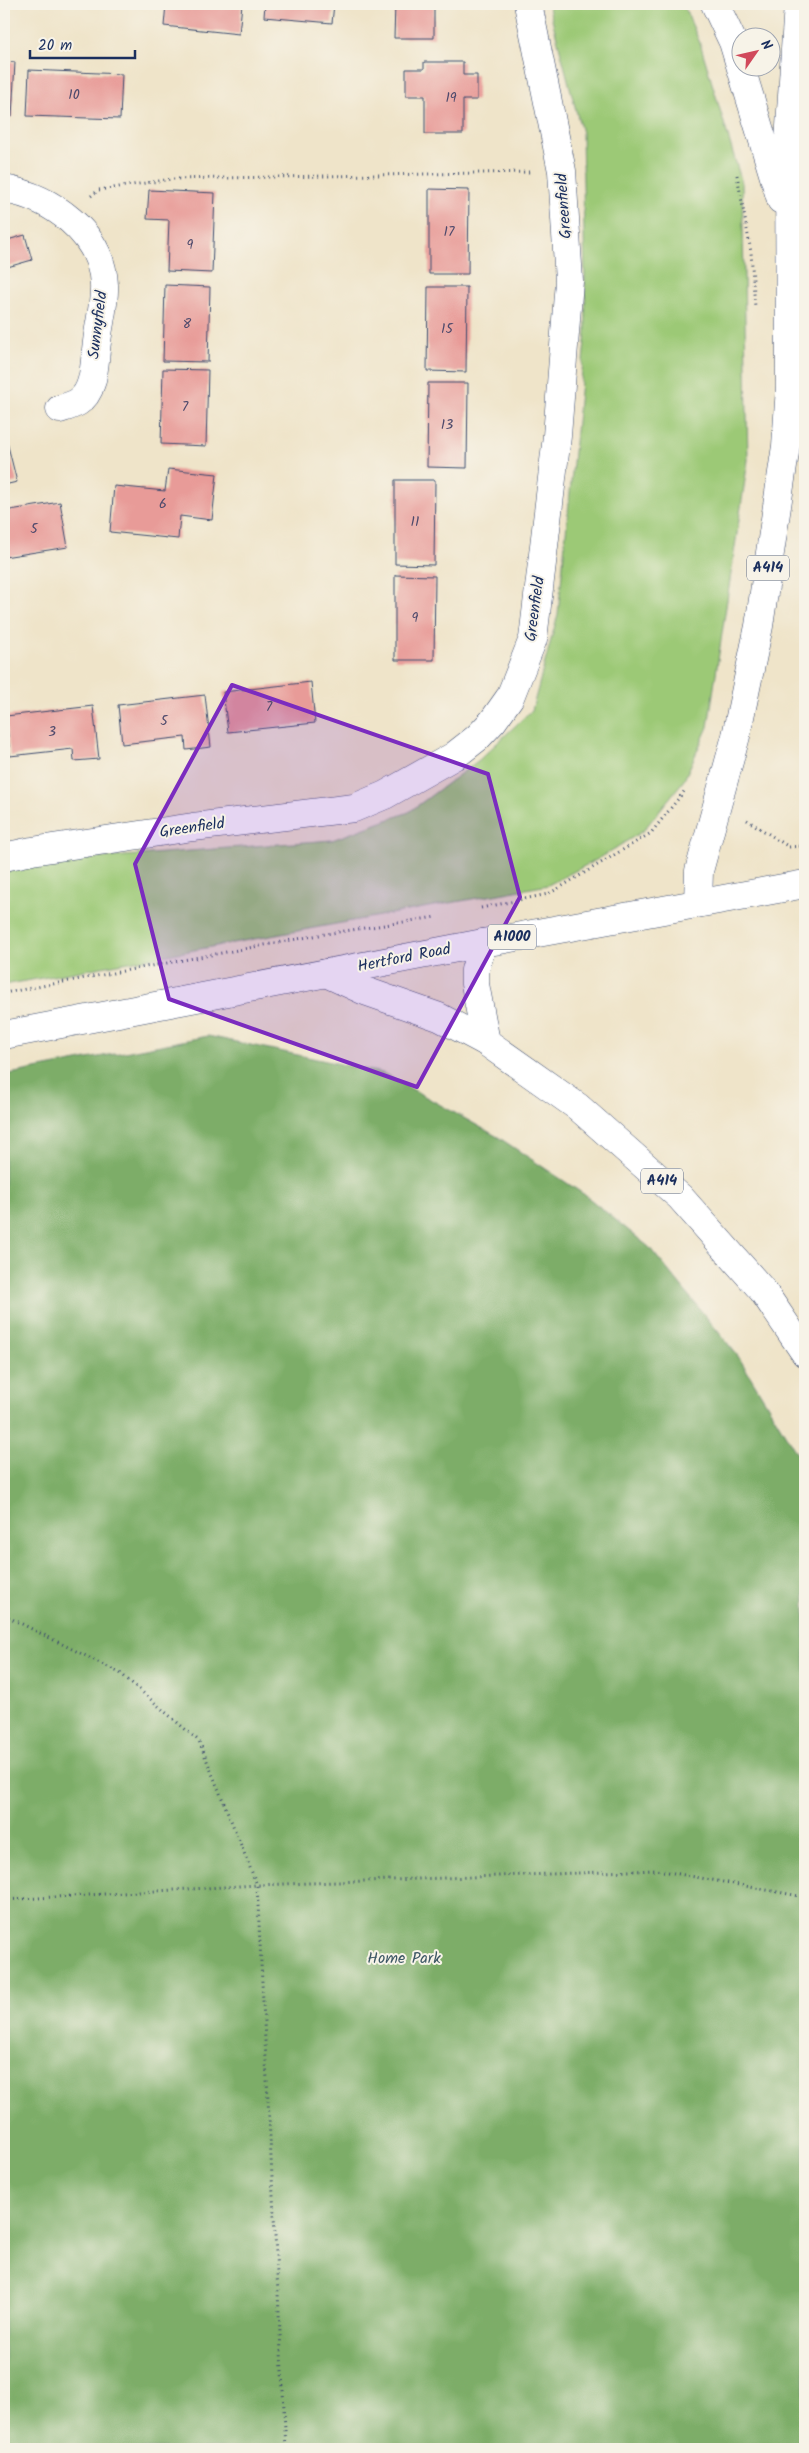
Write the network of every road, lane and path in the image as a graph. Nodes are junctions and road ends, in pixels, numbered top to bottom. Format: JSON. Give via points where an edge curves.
{"nodes":[{"id":1,"x":528,"y":4,"type":"edge"},
{"id":2,"x":715,"y":4,"type":"edge"},
{"id":3,"x":798,"y":4,"type":"edge"},
{"id":4,"x":736,"y":166,"type":"dead end"},
{"id":5,"x":562,"y":171,"type":"junction"},
{"id":6,"x":4,"y":189,"type":"edge"},
{"id":7,"x":64,"y":215,"type":"junction"},
{"id":8,"x":789,"y":227,"type":"junction"},
{"id":9,"x":756,"y":317,"type":"dead end"},
{"id":10,"x":60,"y":408,"type":"dead end"},
{"id":11,"x":687,"y":788,"type":"dead end"},
{"id":12,"x":741,"y":816,"type":"dead end"},
{"id":13,"x":805,"y":846,"type":"edge"},
{"id":14,"x":4,"y":857,"type":"edge"},
{"id":15,"x":805,"y":884,"type":"edge"},
{"id":16,"x":698,"y":903,"type":"junction"},
{"id":17,"x":472,"y":910,"type":"dead end"},
{"id":18,"x":444,"y":916,"type":"dead end"},
{"id":19,"x":483,"y":942,"type":"junction"},
{"id":20,"x":326,"y":973,"type":"junction"},
{"id":21,"x":4,"y":993,"type":"edge"},
{"id":22,"x":4,"y":1035,"type":"edge"},
{"id":23,"x":486,"y":1042,"type":"junction"},
{"id":24,"x":805,"y":1353,"type":"edge"},
{"id":25,"x":4,"y":1615,"type":"edge"},
{"id":26,"x":257,"y":1885,"type":"junction"},
{"id":27,"x":805,"y":1897,"type":"edge"},
{"id":28,"x":4,"y":1900,"type":"edge"},
{"id":29,"x":286,"y":2449,"type":"edge"}],
"edges":[{"from":1,"to":5,"type":"main road","name":"Greenfield"},
{"from":2,"to":8,"type":"main road","via":[[733,42]]},
{"from":3,"to":8,"type":"main road","number":"A414","via":[[789,142]]},
{"from":4,"to":9,"type":"path","via":[[751,252]]},
{"from":5,"to":7,"type":"path","via":[[172,179],[99,190]]},
{"from":5,"to":14,"type":"main road","name":"Greenfield","via":[[569,281],[557,436],[534,639],[510,697],[493,721],[454,756],[385,795],[354,808],[193,827]]},
{"from":6,"to":7,"type":"main road","name":"Sunnyfield","via":[[43,201]]},
{"from":7,"to":10,"type":"main road","name":"Sunnyfield","via":[[86,235],[99,260],[104,285],[90,386],[79,402]]},
{"from":8,"to":16,"type":"main road","number":"A414","via":[[790,386],[786,446],[759,626],[736,736],[699,871]]},
{"from":11,"to":17,"type":"path","via":[[651,833],[559,888],[548,894]]},
{"from":12,"to":13,"type":"path","via":[[789,847]]},
{"from":15,"to":16,"type":"main road","name":"Hertford Road","number":"A1000"},
{"from":16,"to":19,"type":"main road","name":"Hertford Road","number":"A1000"},
{"from":18,"to":21,"type":"path","via":[[319,935]]},
{"from":19,"to":20,"type":"main road","name":"Hertford Road","number":"A1000"},
{"from":19,"to":23,"type":"main road","via":[[475,970],[475,984]]},
{"from":20,"to":22,"type":"main road","name":"Hertford Road","number":"A1000"},
{"from":20,"to":23,"type":"main road","number":"A414","via":[[438,1017]]},
{"from":23,"to":24,"type":"main road","number":"A414","via":[[578,1107],[680,1197],[763,1291]]},
{"from":25,"to":26,"type":"path","via":[[120,1673],[198,1741]]},
{"from":26,"to":27,"type":"path","via":[[657,1870]]},
{"from":26,"to":28,"type":"path"},
{"from":26,"to":29,"type":"path"}]}
